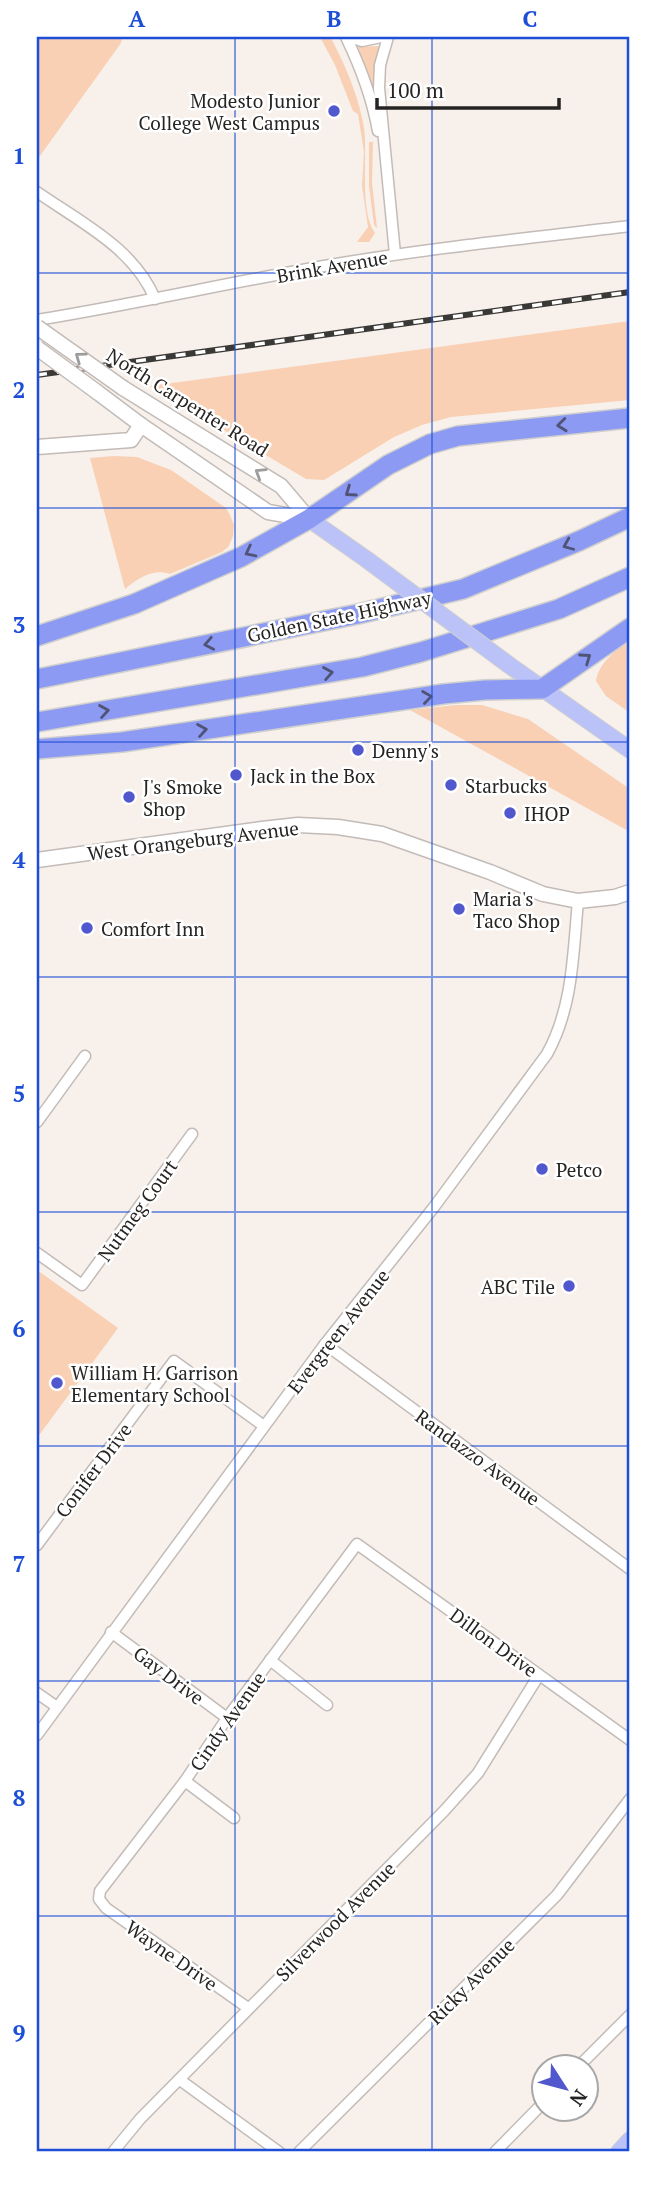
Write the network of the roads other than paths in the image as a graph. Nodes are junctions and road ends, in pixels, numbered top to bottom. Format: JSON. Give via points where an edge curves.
{"nodes":[{"id":1,"x":348,"y":37,"type":"edge"},
{"id":2,"x":381,"y":37,"type":"edge"},
{"id":3,"x":388,"y":37,"type":"edge"},
{"id":4,"x":383,"y":143,"type":"junction"},
{"id":5,"x":37,"y":192,"type":"edge"},
{"id":6,"x":630,"y":226,"type":"edge"},
{"id":7,"x":395,"y":254,"type":"junction"},
{"id":8,"x":155,"y":299,"type":"junction"},
{"id":9,"x":37,"y":320,"type":"edge"},
{"id":10,"x":37,"y":327,"type":"edge"},
{"id":11,"x":37,"y":348,"type":"edge"},
{"id":12,"x":630,"y":418,"type":"edge"},
{"id":13,"x":141,"y":425,"type":"junction"},
{"id":14,"x":37,"y":447,"type":"edge"},
{"id":15,"x":630,"y":517,"type":"edge"},
{"id":16,"x":309,"y":519,"type":"junction"},
{"id":17,"x":630,"y":577,"type":"edge"},
{"id":18,"x":630,"y":628,"type":"edge"},
{"id":19,"x":37,"y":636,"type":"edge"},
{"id":20,"x":37,"y":679,"type":"edge"},
{"id":21,"x":542,"y":689,"type":"junction"},
{"id":22,"x":37,"y":722,"type":"edge"},
{"id":23,"x":37,"y":749,"type":"edge"},
{"id":24,"x":630,"y":750,"type":"edge"},
{"id":25,"x":37,"y":860,"type":"edge"},
{"id":26,"x":630,"y":892,"type":"edge"},
{"id":27,"x":578,"y":901,"type":"junction"},
{"id":28,"x":85,"y":1056,"type":"dead end"},
{"id":29,"x":37,"y":1122,"type":"edge"},
{"id":30,"x":192,"y":1134,"type":"dead end"},
{"id":31,"x":37,"y":1254,"type":"edge"},
{"id":32,"x":326,"y":1344,"type":"junction"},
{"id":33,"x":264,"y":1426,"type":"junction"},
{"id":34,"x":357,"y":1544,"type":"joint"},
{"id":35,"x":37,"y":1545,"type":"edge"},
{"id":36,"x":630,"y":1569,"type":"edge"},
{"id":37,"x":111,"y":1632,"type":"junction"},
{"id":38,"x":270,"y":1660,"type":"junction"},
{"id":39,"x":539,"y":1675,"type":"junction"},
{"id":40,"x":37,"y":1693,"type":"edge"},
{"id":41,"x":327,"y":1705,"type":"dead end"},
{"id":42,"x":57,"y":1707,"type":"junction"},
{"id":43,"x":227,"y":1718,"type":"junction"},
{"id":44,"x":37,"y":1735,"type":"edge"},
{"id":45,"x":630,"y":1740,"type":"edge"},
{"id":46,"x":184,"y":1781,"type":"junction"},
{"id":47,"x":630,"y":1799,"type":"edge"},
{"id":48,"x":234,"y":1818,"type":"dead end"},
{"id":49,"x":99,"y":1899,"type":"joint"},
{"id":50,"x":248,"y":2008,"type":"junction"},
{"id":51,"x":630,"y":2015,"type":"edge"},
{"id":52,"x":594,"y":2052,"type":"edge"},
{"id":53,"x":180,"y":2080,"type":"junction"},
{"id":54,"x":530,"y":2116,"type":"edge"},
{"id":55,"x":630,"y":2140,"type":"edge"},
{"id":56,"x":113,"y":2152,"type":"edge"},
{"id":57,"x":279,"y":2152,"type":"edge"},
{"id":58,"x":299,"y":2152,"type":"edge"},
{"id":59,"x":495,"y":2152,"type":"edge"},
{"id":60,"x":619,"y":2152,"type":"edge"}],
"edges":[{"from":1,"to":2,"type":"street","via":[[362,41]]},
{"from":1,"to":4,"type":"street"},
{"from":3,"to":4,"type":"street","via":[[380,65]]},
{"from":4,"to":7,"type":"street"},
{"from":5,"to":8,"type":"street","via":[[127,257]]},
{"from":6,"to":7,"type":"street","name":"Brink Avenue"},
{"from":7,"to":8,"type":"street","name":"Brink Avenue"},
{"from":8,"to":9,"type":"street","name":"Brink Avenue"},
{"from":16,"to":10,"type":"street","name":"North Carpenter Road","one_way":true,"bridge":true,"via":[[281,486],[123,388]]},
{"from":11,"to":13,"type":"street","name":"North Carpenter Road","bridge":true},
{"from":12,"to":16,"type":"highway","one_way":true,"via":[[458,436],[430,444],[388,465]]},
{"from":13,"to":14,"type":"street","via":[[131,440]]},
{"from":13,"to":16,"type":"street","name":"North Carpenter Road","via":[[268,512]]},
{"from":15,"to":20,"type":"highway","name":"Golden State Highway","one_way":true,"via":[[463,589]]},
{"from":16,"to":19,"type":"highway","one_way":true,"via":[[177,586]]},
{"from":16,"to":21,"type":"main road","name":"North Carpenter Road","bridge":true},
{"from":22,"to":17,"type":"highway","one_way":true,"via":[[362,667],[559,609]]},
{"from":21,"to":18,"type":"highway","one_way":true},
{"from":23,"to":21,"type":"highway","one_way":true,"via":[[122,742],[443,694]]},
{"from":21,"to":24,"type":"main road","name":"North Carpenter Road"},
{"from":25,"to":27,"type":"street","name":"West Orangeburg Avenue","via":[[262,828],[338,827],[382,834],[543,894]]},
{"from":26,"to":27,"type":"street","name":"West Orangeburg Avenue"},
{"from":27,"to":32,"type":"street","name":"Evergreen Avenue","via":[[559,1033],[434,1207]]},
{"from":28,"to":29,"type":"street"},
{"from":30,"to":31,"type":"street","name":"Nutmeg Court","via":[[82,1285]]},
{"from":32,"to":33,"type":"street","name":"Evergreen Avenue"},
{"from":32,"to":36,"type":"street","name":"Randazzo Avenue"},
{"from":33,"to":35,"type":"street","name":"Conifer Drive","via":[[173,1361]]},
{"from":33,"to":37,"type":"street","name":"Evergreen Avenue"},
{"from":34,"to":38,"type":"street","name":"Cindy Avenue"},
{"from":34,"to":39,"type":"street","name":"Dillon Drive"},
{"from":37,"to":42,"type":"street","name":"Evergreen Avenue"},
{"from":37,"to":43,"type":"street","name":"Gay Drive"},
{"from":38,"to":41,"type":"street"},
{"from":38,"to":43,"type":"street","name":"Cindy Avenue"},
{"from":39,"to":45,"type":"street","name":"Dillon Drive"},
{"from":39,"to":50,"type":"street","name":"Silverwood Avenue","via":[[478,1773]]},
{"from":40,"to":42,"type":"street"},
{"from":42,"to":44,"type":"street","name":"Evergreen Avenue"},
{"from":43,"to":46,"type":"street","name":"Cindy Avenue"},
{"from":46,"to":48,"type":"street"},
{"from":46,"to":49,"type":"street","name":"Cindy Avenue","via":[[104,1886]]},
{"from":47,"to":58,"type":"street","name":"Ricky Avenue","via":[[556,1895]]},
{"from":49,"to":50,"type":"street","name":"Wayne Drive"},
{"from":50,"to":53,"type":"street","name":"Silverwood Avenue"},
{"from":51,"to":52,"type":"street"},
{"from":53,"to":56,"type":"street","name":"Silverwood Avenue"},
{"from":53,"to":57,"type":"street"},
{"from":54,"to":59,"type":"street"},
{"from":55,"to":60,"type":"main road"}]}
